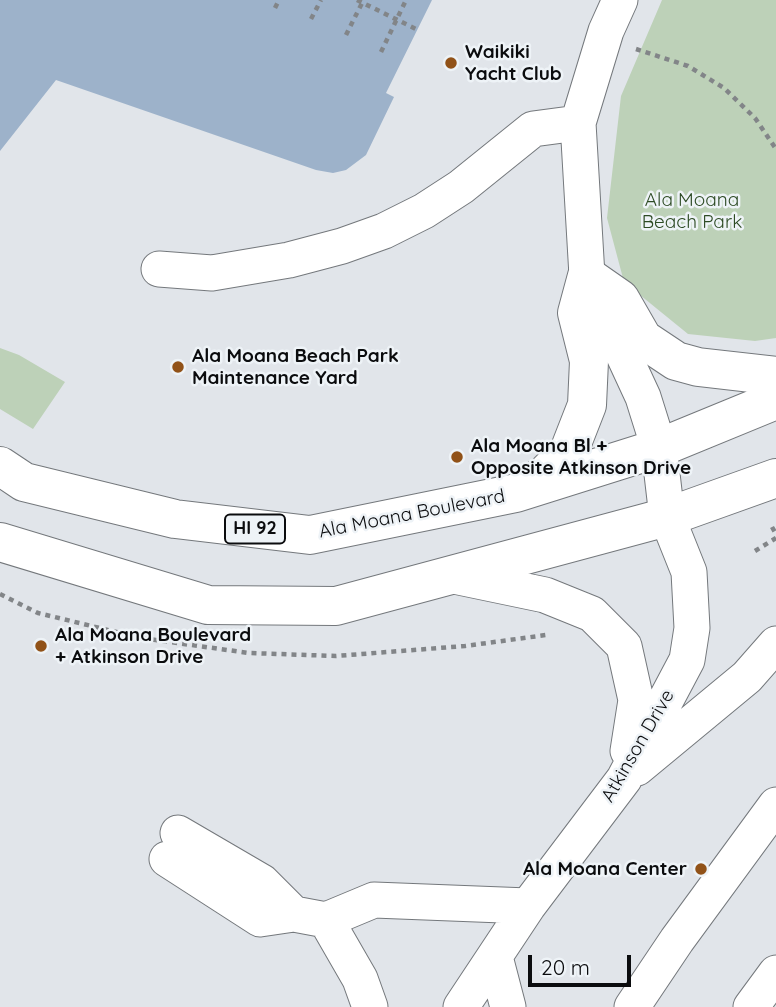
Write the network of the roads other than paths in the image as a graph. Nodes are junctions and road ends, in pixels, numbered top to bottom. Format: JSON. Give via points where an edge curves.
{"nodes":[{"id":1,"x":620,"y":0,"type":"edge"},
{"id":2,"x":578,"y":123,"type":"junction"},
{"id":3,"x":159,"y":268,"type":"dead end"},
{"id":4,"x":587,"y":276,"type":"junction"},
{"id":5,"x":776,"y":376,"type":"edge"},
{"id":6,"x":776,"y":400,"type":"edge"},
{"id":7,"x":659,"y":448,"type":"junction"},
{"id":8,"x":0,"y":466,"type":"edge"},
{"id":9,"x":776,"y":478,"type":"edge"},
{"id":10,"x":516,"y":493,"type":"junction"},
{"id":11,"x":667,"y":517,"type":"junction"},
{"id":12,"x":0,"y":542,"type":"edge"},
{"id":13,"x":454,"y":576,"type":"junction"},
{"id":14,"x":776,"y":644,"type":"edge"},
{"id":15,"x":624,"y":779,"type":"junction"},
{"id":16,"x":776,"y":805,"type":"edge"},
{"id":17,"x":172,"y":846,"type":"dead end"},
{"id":18,"x":528,"y":906,"type":"junction"},
{"id":19,"x":310,"y":917,"type":"junction"},
{"id":20,"x":495,"y":957,"type":"junction"},
{"id":21,"x":776,"y":973,"type":"edge"},
{"id":22,"x":370,"y":1007,"type":"edge"},
{"id":23,"x":461,"y":1007,"type":"edge"},
{"id":24,"x":508,"y":1007,"type":"edge"},
{"id":25,"x":632,"y":1007,"type":"edge"},
{"id":26,"x":751,"y":1007,"type":"edge"}],
"edges":[{"from":1,"to":2,"type":"street"},
{"from":2,"to":3,"type":"street","via":[[533,129],[424,211],[342,246],[212,273]]},
{"from":2,"to":4,"type":"street"},
{"from":4,"to":5,"type":"main road","via":[[620,299],[643,339],[676,361]]},
{"from":4,"to":7,"type":"street","name":"Atkinson Drive","via":[[643,397]]},
{"from":4,"to":10,"type":"main road","via":[[577,313],[589,361],[587,405],[569,451],[546,474]]},
{"from":6,"to":7,"type":"main road","name":"Ala Moana Boulevard","number":"HI 92"},
{"from":7,"to":10,"type":"main road","name":"Ala Moana Boulevard","number":"HI 92"},
{"from":7,"to":11,"type":"street","name":"Atkinson Drive"},
{"from":8,"to":10,"type":"main road","name":"Ala Moana Boulevard","number":"HI 92","via":[[24,482],[175,519],[310,535]]},
{"from":9,"to":11,"type":"main road"},
{"from":11,"to":13,"type":"main road"},
{"from":11,"to":15,"type":"street","name":"Atkinson Drive","via":[[689,572],[692,628],[687,660]]},
{"from":12,"to":13,"type":"main road","via":[[208,605],[336,606]]},
{"from":13,"to":15,"type":"street","via":[[545,595],[592,614],[624,646],[636,700]]},
{"from":14,"to":15,"type":"street","via":[[747,677]]},
{"from":15,"to":18,"type":"street","name":"Atkinson Drive"},
{"from":16,"to":25,"type":"street"},
{"from":17,"to":19,"type":"street","via":[[262,882]]},
{"from":18,"to":19,"type":"street","via":[[374,900]]},
{"from":18,"to":20,"type":"street","name":"Atkinson Drive"},
{"from":19,"to":22,"type":"street","via":[[360,979]]},
{"from":20,"to":23,"type":"street","name":"Atkinson Drive"},
{"from":20,"to":24,"type":"street"},
{"from":21,"to":26,"type":"street"}]}
